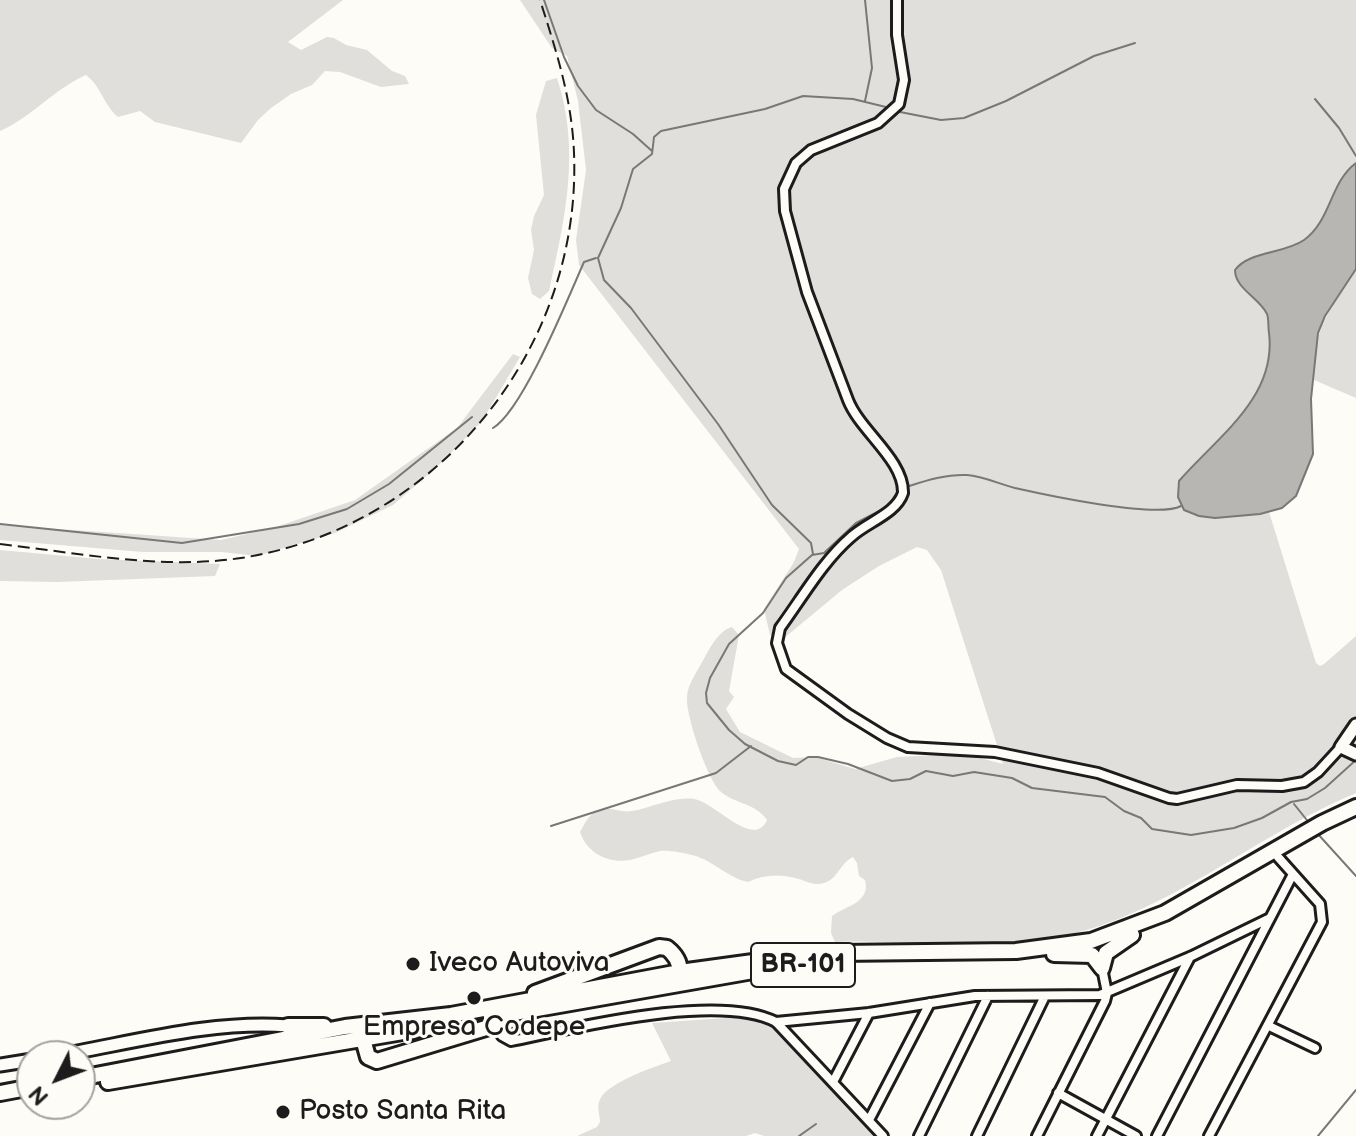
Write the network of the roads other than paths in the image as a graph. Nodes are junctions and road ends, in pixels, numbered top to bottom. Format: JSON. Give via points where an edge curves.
{"nodes":[{"id":1,"x":897,"y":0,"type":"edge"},
{"id":2,"x":1356,"y":725,"type":"edge"},
{"id":3,"x":1341,"y":747,"type":"junction"},
{"id":4,"x":1356,"y":754,"type":"edge"},
{"id":5,"x":1356,"y":807,"type":"edge"},
{"id":6,"x":1356,"y":816,"type":"edge"},
{"id":7,"x":1278,"y":857,"type":"junction"},
{"id":8,"x":1293,"y":874,"type":"junction"},
{"id":9,"x":1270,"y":918,"type":"junction"},
{"id":10,"x":1132,"y":935,"type":"junction"},
{"id":11,"x":1054,"y":954,"type":"junction"},
{"id":12,"x":1190,"y":957,"type":"junction"},
{"id":13,"x":1102,"y":968,"type":"junction"},
{"id":14,"x":680,"y":972,"type":"junction"},
{"id":15,"x":669,"y":987,"type":"junction"},
{"id":16,"x":1107,"y":993,"type":"junction"},
{"id":17,"x":988,"y":996,"type":"junction"},
{"id":18,"x":1045,"y":996,"type":"junction"},
{"id":19,"x":930,"y":1003,"type":"junction"},
{"id":20,"x":523,"y":1007,"type":"junction"},
{"id":21,"x":869,"y":1013,"type":"junction"},
{"id":22,"x":776,"y":1022,"type":"junction"},
{"id":23,"x":388,"y":1023,"type":"junction"},
{"id":24,"x":496,"y":1025,"type":"junction"},
{"id":25,"x":1269,"y":1026,"type":"junction"},
{"id":26,"x":292,"y":1031,"type":"junction"},
{"id":27,"x":363,"y":1039,"type":"junction"},
{"id":28,"x":1315,"y":1048,"type":"dead end"},
{"id":29,"x":96,"y":1049,"type":"edge"},
{"id":30,"x":96,"y":1074,"type":"edge"},
{"id":31,"x":833,"y":1082,"type":"junction"},
{"id":32,"x":96,"y":1083,"type":"edge"},
{"id":33,"x":1058,"y":1093,"type":"junction"},
{"id":34,"x":1105,"y":1119,"type":"junction"},
{"id":35,"x":869,"y":1120,"type":"junction"},
{"id":36,"x":883,"y":1136,"type":"edge"},
{"id":37,"x":919,"y":1136,"type":"edge"},
{"id":38,"x":977,"y":1136,"type":"edge"},
{"id":39,"x":1037,"y":1136,"type":"edge"},
{"id":40,"x":1097,"y":1136,"type":"edge"},
{"id":41,"x":1136,"y":1136,"type":"edge"},
{"id":42,"x":1157,"y":1136,"type":"edge"},
{"id":43,"x":1209,"y":1136,"type":"edge"}],
"edges":[{"from":1,"to":3,"type":"street","via":[[904,80],[899,104],[878,123],[811,150],[796,163],[784,189],[807,292],[848,400],[904,487],[895,507],[841,546],[780,628],[777,638],[786,669],[848,714],[908,747],[985,751],[1098,773],[1177,799],[1237,785],[1304,782]]},
{"from":2,"to":3,"type":"street"},
{"from":3,"to":4,"type":"street"},
{"from":5,"to":14,"type":"highway","number":"BR-101","via":[[1165,913],[1091,941],[1016,951],[836,953]]},
{"from":6,"to":7,"type":"highway","number":"BR-101"},
{"from":7,"to":8,"type":"street"},
{"from":7,"to":10,"type":"highway","number":"BR-101"},
{"from":8,"to":9,"type":"street"},
{"from":8,"to":25,"type":"street","via":[[1320,904],[1322,922]]},
{"from":9,"to":12,"type":"street"},
{"from":9,"to":42,"type":"street"},
{"from":10,"to":11,"type":"highway","number":"BR-101"},
{"from":10,"to":13,"type":"highway","via":[[1106,953]]},
{"from":11,"to":13,"type":"highway","via":[[1092,955]]},
{"from":11,"to":15,"type":"highway","number":"BR-101","via":[[775,967]]},
{"from":12,"to":16,"type":"street"},
{"from":12,"to":34,"type":"street"},
{"from":13,"to":16,"type":"street"},
{"from":14,"to":15,"type":"highway"},
{"from":14,"to":20,"type":"highway","number":"BR-101"},
{"from":14,"to":20,"type":"highway","via":[[674,953],[659,947],[544,988]]},
{"from":15,"to":20,"type":"highway","number":"BR-101"},
{"from":16,"to":18,"type":"street"},
{"from":16,"to":33,"type":"street"},
{"from":17,"to":18,"type":"street"},
{"from":17,"to":19,"type":"street"},
{"from":17,"to":37,"type":"street"},
{"from":18,"to":38,"type":"street"},
{"from":19,"to":21,"type":"street"},
{"from":19,"to":35,"type":"street"},
{"from":20,"to":23,"type":"highway","number":"BR-101"},
{"from":20,"to":24,"type":"highway","via":[[514,1019]]},
{"from":20,"to":27,"type":"highway","number":"BR-101"},
{"from":21,"to":22,"type":"street"},
{"from":21,"to":31,"type":"street"},
{"from":22,"to":24,"type":"street","via":[[732,1013],[655,1014],[511,1041]]},
{"from":22,"to":31,"type":"street"},
{"from":23,"to":26,"type":"highway","number":"BR-101"},
{"from":23,"to":27,"type":"highway"},
{"from":24,"to":27,"type":"highway","via":[[377,1061],[368,1057]]},
{"from":25,"to":28,"type":"street"},
{"from":25,"to":43,"type":"street"},
{"from":26,"to":29,"type":"street","via":[[259,1024]]},
{"from":26,"to":30,"type":"highway","number":"BR-101"},
{"from":27,"to":32,"type":"highway","number":"BR-101"},
{"from":31,"to":35,"type":"street"},
{"from":33,"to":34,"type":"street"},
{"from":33,"to":39,"type":"street"},
{"from":34,"to":40,"type":"street"},
{"from":34,"to":41,"type":"street"},
{"from":35,"to":36,"type":"street"}]}
